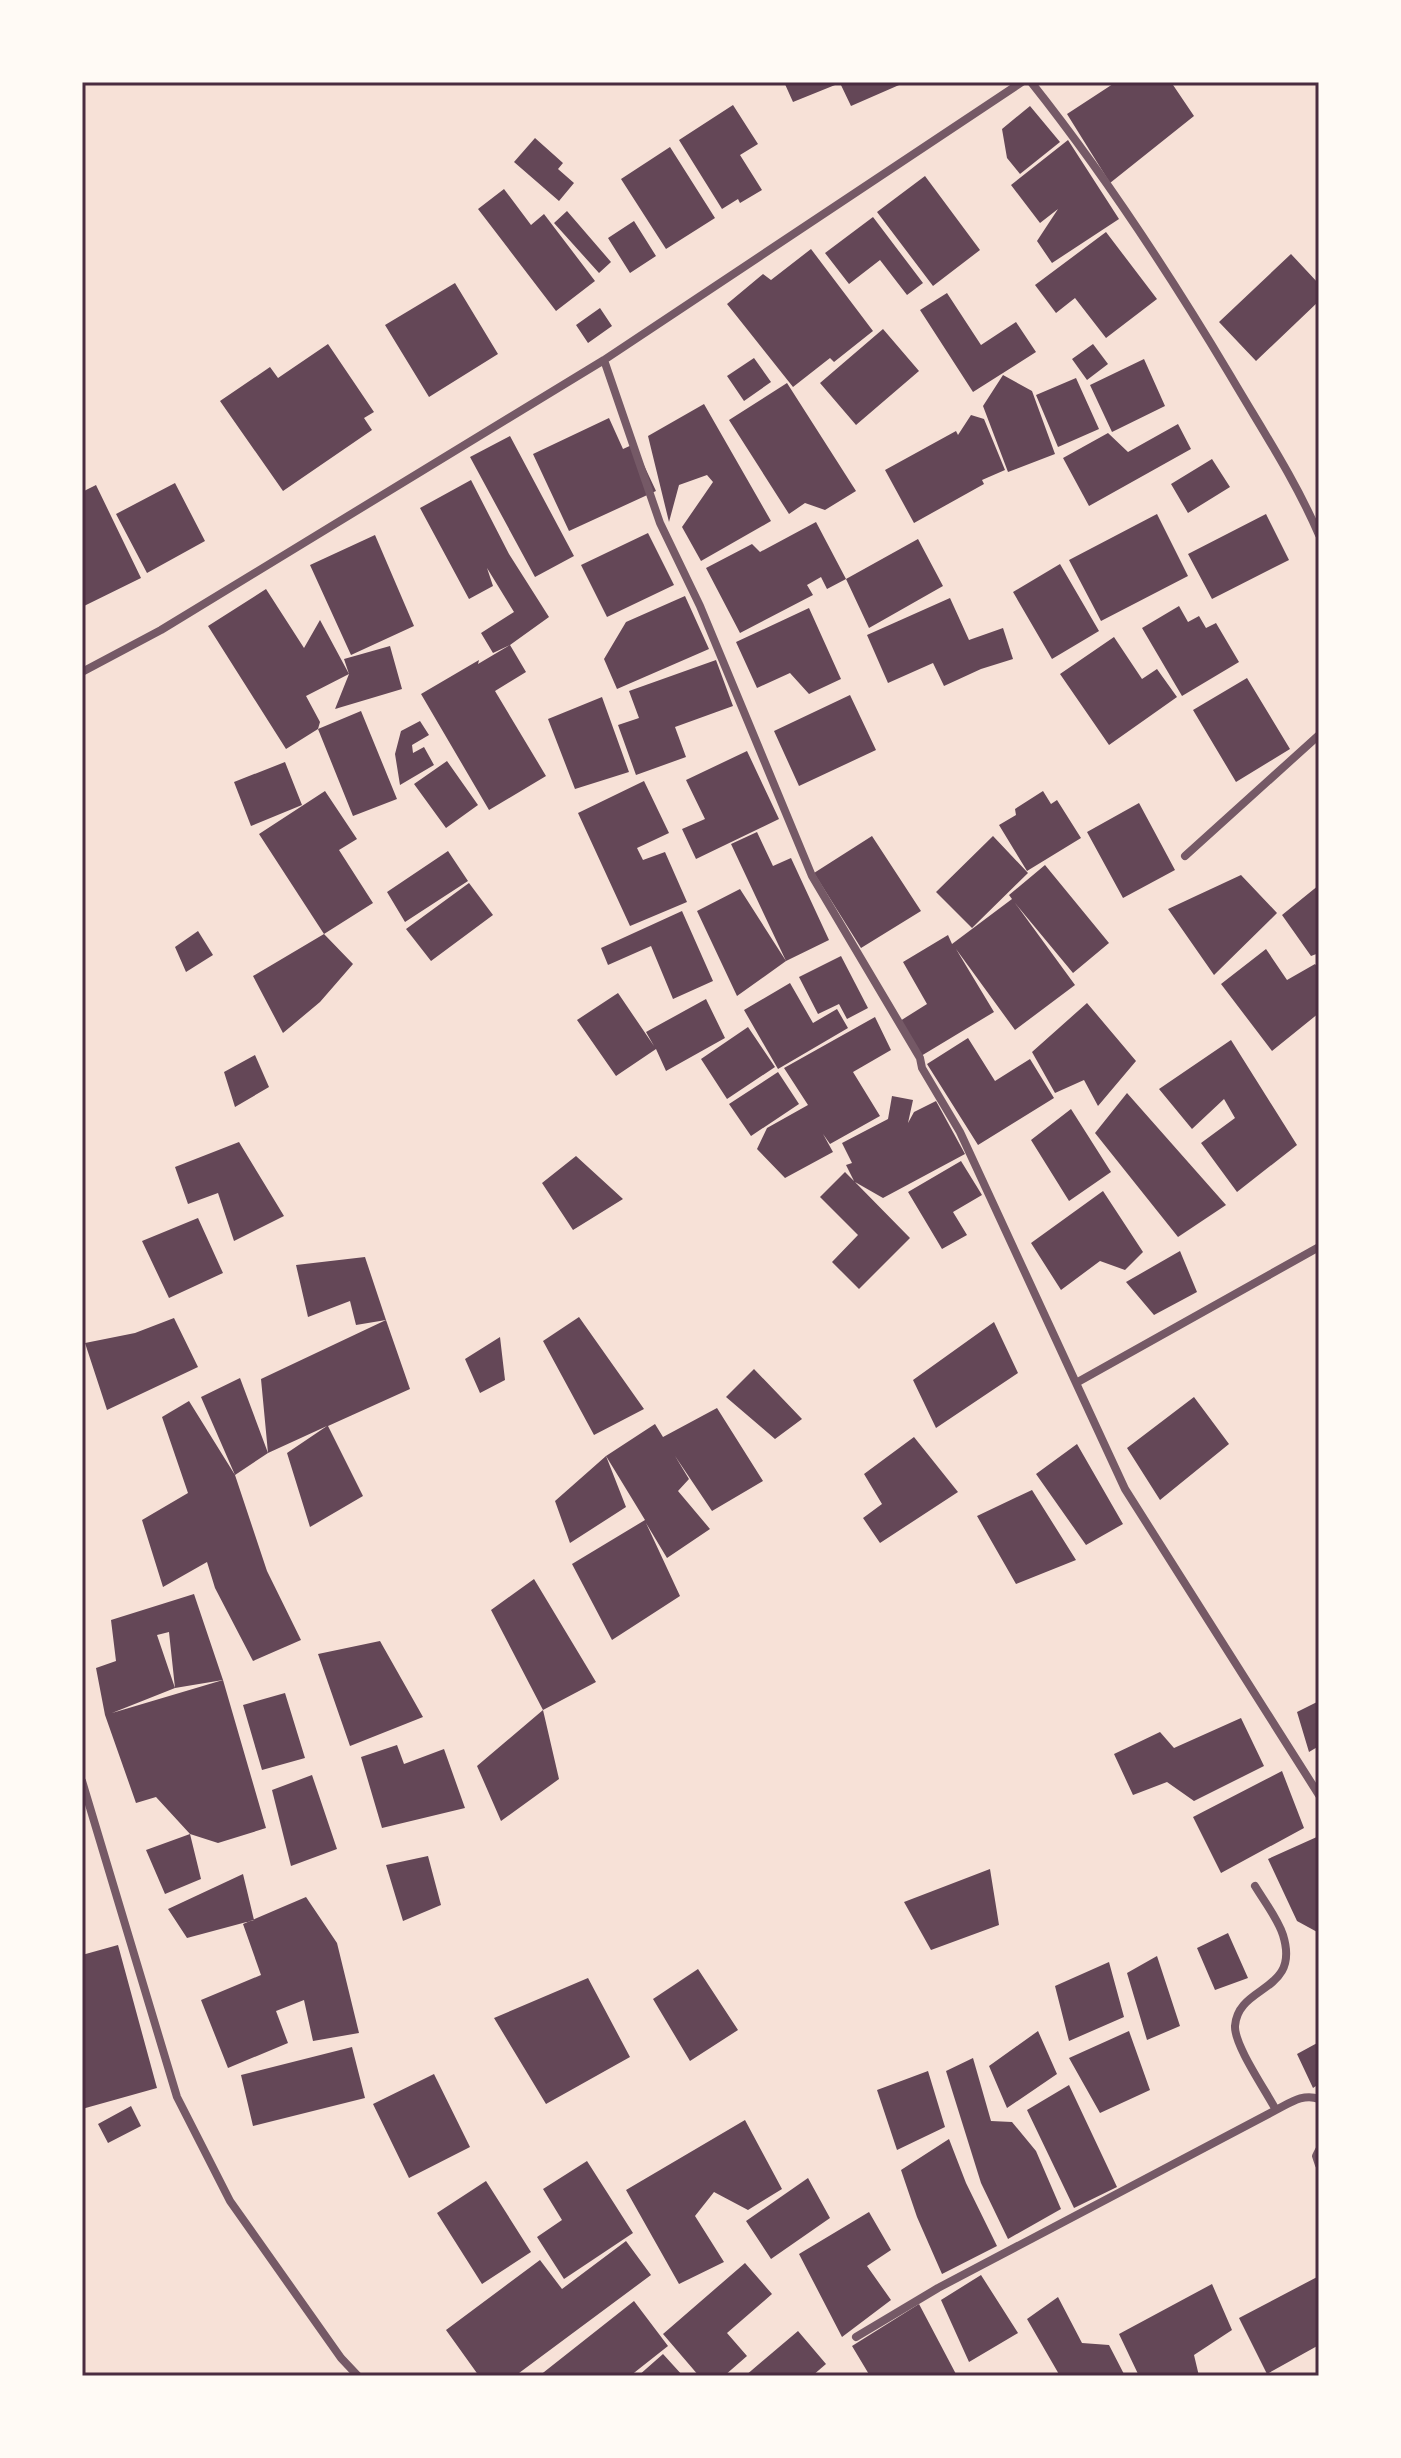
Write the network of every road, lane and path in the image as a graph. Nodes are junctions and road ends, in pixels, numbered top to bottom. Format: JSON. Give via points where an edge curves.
{"nodes":[{"id":1,"x":1022,"y":82,"type":"edge"},
{"id":2,"x":1031,"y":82,"type":"edge"},
{"id":3,"x":604,"y":360,"type":"junction"},
{"id":4,"x":1319,"y":535,"type":"edge"},
{"id":5,"x":82,"y":672,"type":"edge"},
{"id":6,"x":1319,"y":735,"type":"edge"},
{"id":7,"x":1185,"y":856,"type":"dead end"},
{"id":8,"x":1319,"y":1247,"type":"edge"},
{"id":9,"x":1076,"y":1383,"type":"junction"},
{"id":10,"x":82,"y":1781,"type":"edge"},
{"id":11,"x":1319,"y":1795,"type":"edge"},
{"id":12,"x":1255,"y":1886,"type":"dead end"},
{"id":13,"x":1319,"y":2099,"type":"edge"},
{"id":14,"x":1276,"y":2110,"type":"junction"},
{"id":15,"x":1319,"y":2150,"type":"edge"},
{"id":16,"x":1319,"y":2165,"type":"edge"},
{"id":17,"x":856,"y":2337,"type":"dead end"},
{"id":18,"x":358,"y":2376,"type":"edge"}],
"edges":[{"from":1,"to":3,"type":"street"},
{"from":2,"to":4,"type":"street","via":[[1086,152],[1180,291],[1301,494]]},
{"from":3,"to":5,"type":"street","via":[[161,630]]},
{"from":3,"to":9,"type":"street","via":[[660,523],[812,876],[960,1132]]},
{"from":6,"to":7,"type":"street"},
{"from":8,"to":9,"type":"street"},
{"from":9,"to":11,"type":"street","via":[[1125,1489]]},
{"from":10,"to":18,"type":"street","via":[[177,2097],[230,2201]]},
{"from":12,"to":14,"type":"street","via":[[1283,1934],[1286,1960],[1283,1973],[1243,2004],[1235,2024],[1237,2039]]},
{"from":13,"to":14,"type":"street","via":[[1299,2098]]},
{"from":14,"to":17,"type":"street","via":[[938,2288]]},
{"from":15,"to":16,"type":"street"}]}
